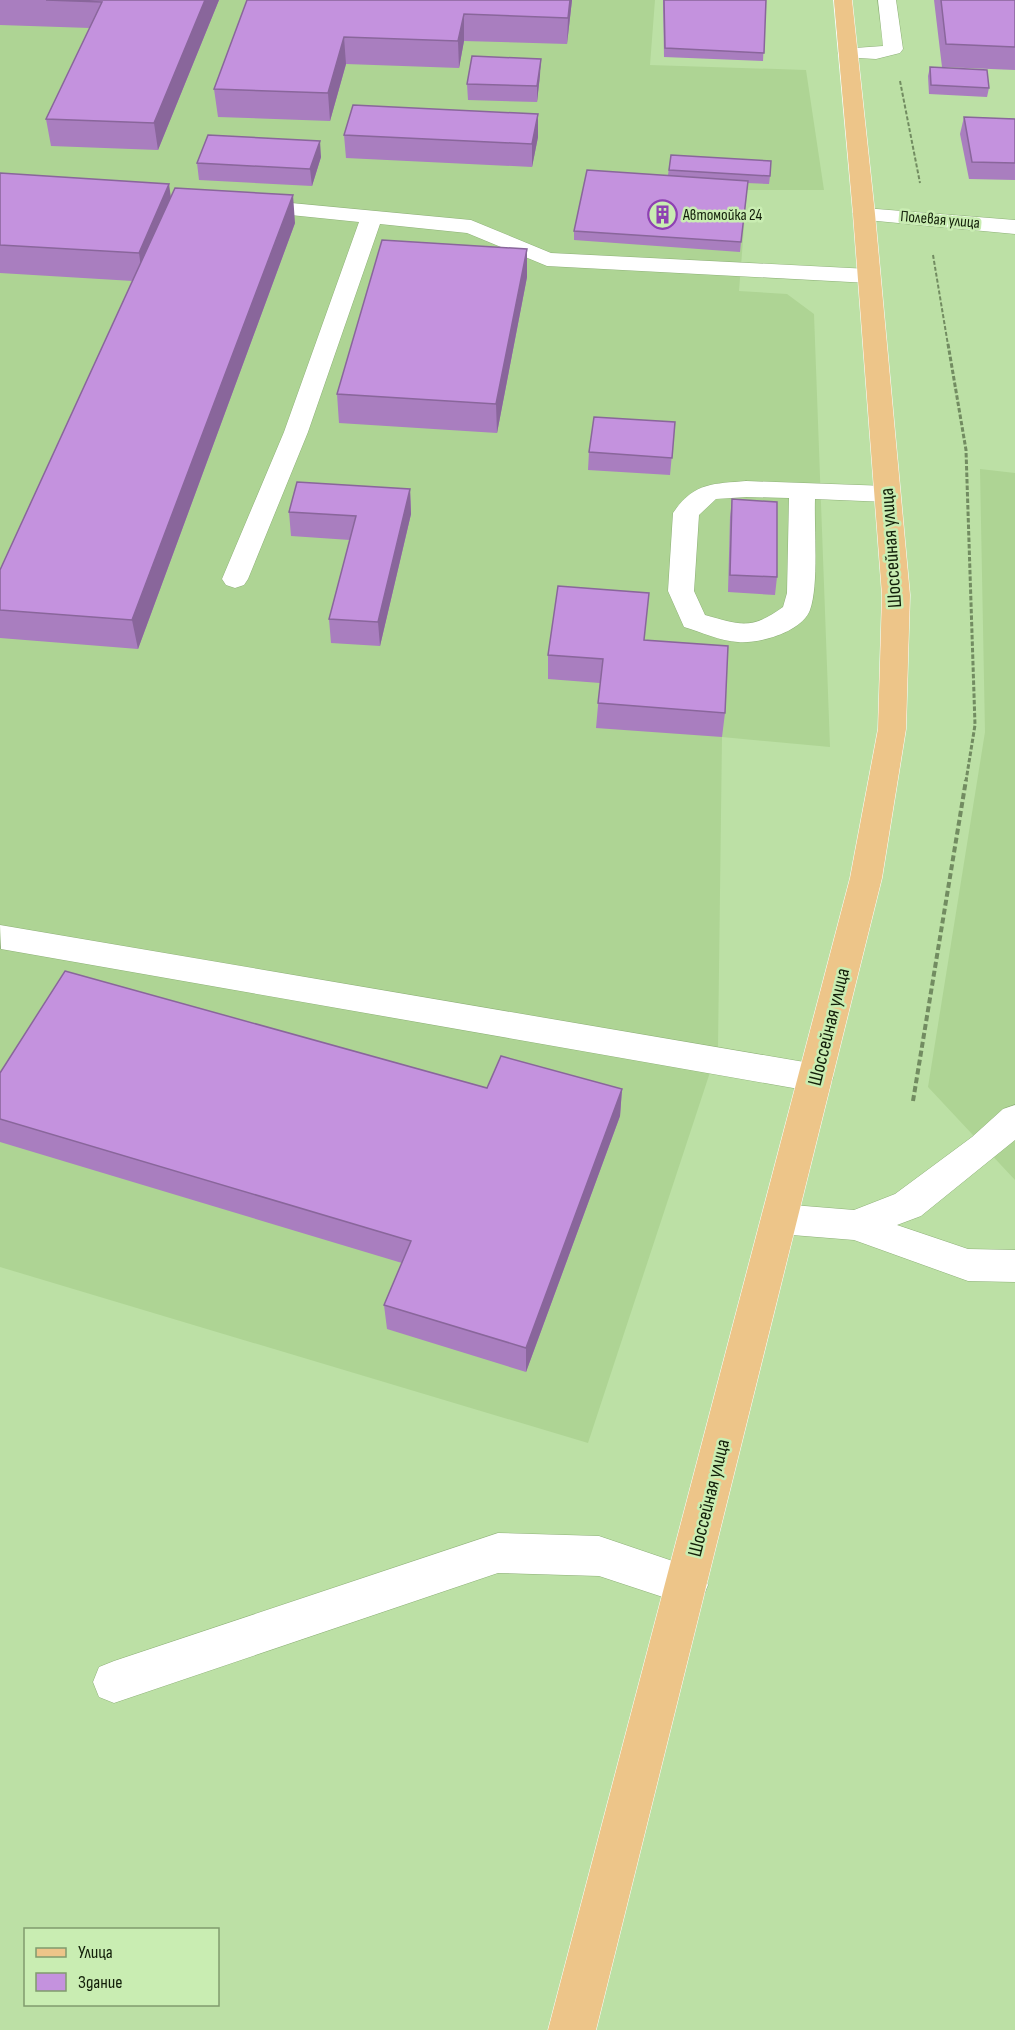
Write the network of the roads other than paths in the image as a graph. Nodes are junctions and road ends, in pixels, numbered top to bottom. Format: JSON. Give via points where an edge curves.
{"nodes":[{"id":1,"x":843,"y":0,"type":"edge"},
{"id":2,"x":887,"y":0,"type":"edge"},
{"id":3,"x":848,"y":53,"type":"junction"},
{"id":4,"x":233,"y":204,"type":"edge"},
{"id":5,"x":864,"y":214,"type":"junction"},
{"id":6,"x":372,"y":218,"type":"junction"},
{"id":7,"x":1015,"y":227,"type":"edge"},
{"id":8,"x":869,"y":276,"type":"junction"},
{"id":9,"x":802,"y":491,"type":"junction"},
{"id":10,"x":887,"y":494,"type":"junction"},
{"id":11,"x":235,"y":579,"type":"dead end"},
{"id":12,"x":1,"y":937,"type":"edge"},
{"id":13,"x":816,"y":1078,"type":"junction"},
{"id":14,"x":1015,"y":1119,"type":"edge"},
{"id":15,"x":780,"y":1219,"type":"junction"},
{"id":16,"x":854,"y":1225,"type":"junction"},
{"id":17,"x":1015,"y":1266,"type":"edge"},
{"id":18,"x":687,"y":1585,"type":"junction"},
{"id":19,"x":114,"y":1682,"type":"dead end"},
{"id":20,"x":572,"y":2030,"type":"edge"}],
"edges":[{"from":1,"to":3,"type":"main road","name":"Шоссейная улица"},
{"from":2,"to":3,"type":"street","via":[[893,49]]},
{"from":3,"to":5,"type":"main road","name":"Шоссейная улица"},
{"from":4,"to":6,"type":"street"},
{"from":5,"to":7,"type":"street","name":"Полевая улица"},
{"from":5,"to":8,"type":"main road","name":"Шоссейная улица"},
{"from":6,"to":8,"type":"street","via":[[471,227],[547,259]]},
{"from":6,"to":11,"type":"street","via":[[296,432]]},
{"from":8,"to":10,"type":"main road","name":"Шоссейная улица"},
{"from":9,"to":9,"type":"street","via":[[710,492],[686,513],[681,591],[694,621],[738,633],[771,629],[796,611],[800,593]]},
{"from":9,"to":10,"type":"street"},
{"from":10,"to":13,"type":"main road","name":"Шоссейная улица","via":[[896,595],[892,729],[866,878]]},
{"from":12,"to":13,"type":"street"},
{"from":13,"to":15,"type":"main road","name":"Шоссейная улица"},
{"from":14,"to":16,"type":"street","via":[[908,1204]]},
{"from":15,"to":16,"type":"street"},
{"from":15,"to":18,"type":"main road","name":"Шоссейная улица"},
{"from":16,"to":17,"type":"street","via":[[968,1265]]},
{"from":18,"to":19,"type":"street","via":[[600,1556],[498,1553]]},
{"from":18,"to":20,"type":"main road","name":"Шоссейная улица"}]}
